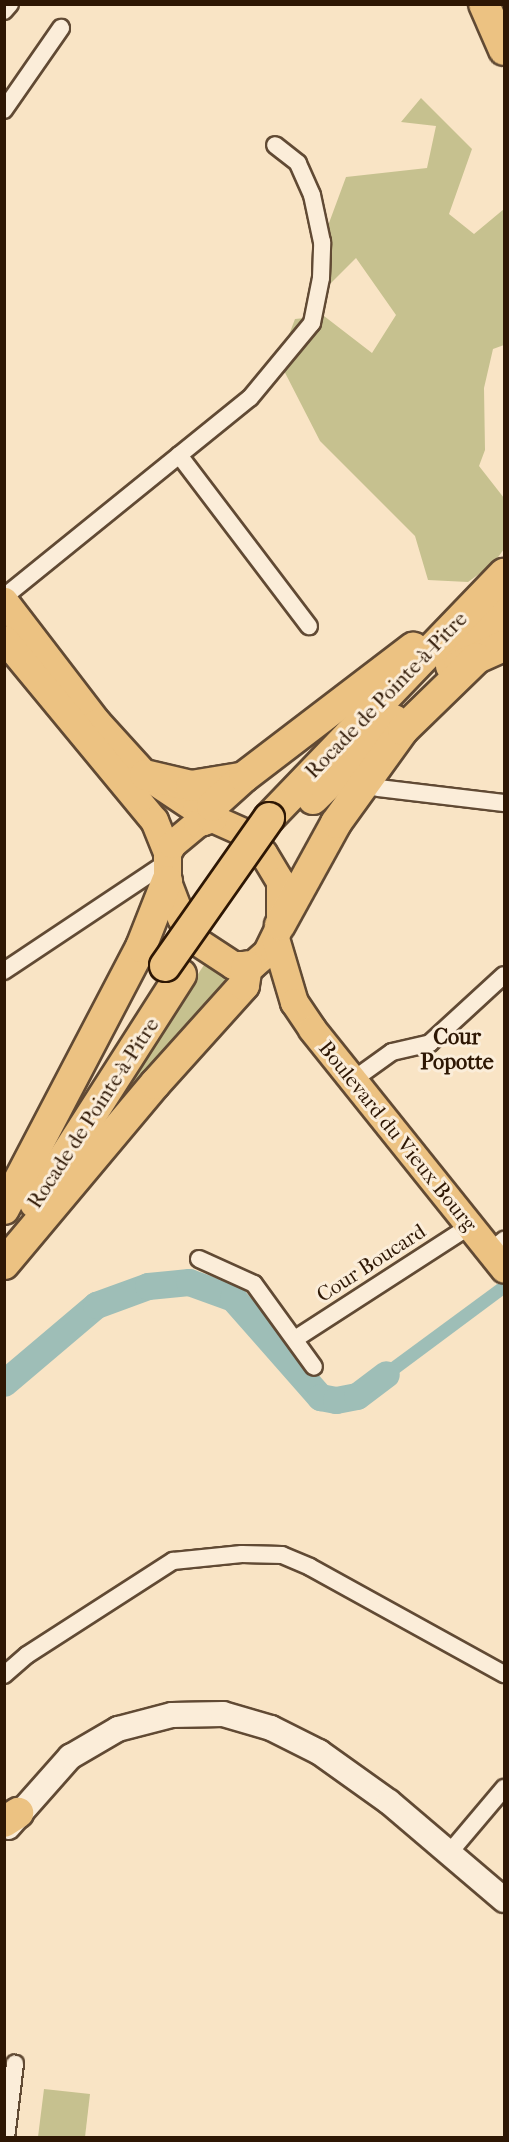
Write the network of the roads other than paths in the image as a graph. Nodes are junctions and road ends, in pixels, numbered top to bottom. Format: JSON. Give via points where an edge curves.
{"nodes":[{"id":1,"x":10,"y":4,"type":"edge"},
{"id":2,"x":484,"y":4,"type":"edge"},
{"id":3,"x":4,"y":11,"type":"edge"},
{"id":4,"x":61,"y":28,"type":"dead end"},
{"id":5,"x":504,"y":50,"type":"edge"},
{"id":6,"x":4,"y":110,"type":"edge"},
{"id":7,"x":275,"y":145,"type":"dead end"},
{"id":8,"x":179,"y":455,"type":"junction"},
{"id":9,"x":499,"y":572,"type":"edge"},
{"id":10,"x":4,"y":599,"type":"edge"},
{"id":11,"x":504,"y":609,"type":"edge"},
{"id":12,"x":450,"y":624,"type":"junction"},
{"id":13,"x":309,"y":626,"type":"dead end"},
{"id":14,"x":4,"y":639,"type":"edge"},
{"id":15,"x":504,"y":646,"type":"edge"},
{"id":16,"x":477,"y":658,"type":"junction"},
{"id":17,"x":443,"y":674,"type":"junction"},
{"id":18,"x":416,"y":701,"type":"junction"},
{"id":19,"x":403,"y":730,"type":"junction"},
{"id":20,"x":145,"y":775,"type":"junction"},
{"id":21,"x":244,"y":777,"type":"junction"},
{"id":22,"x":378,"y":788,"type":"dead end"},
{"id":23,"x":504,"y":803,"type":"edge"},
{"id":24,"x":208,"y":820,"type":"junction"},
{"id":25,"x":277,"y":824,"type":"junction"},
{"id":26,"x":166,"y":866,"type":"junction"},
{"id":27,"x":277,"y":932,"type":"junction"},
{"id":28,"x":250,"y":965,"type":"junction"},
{"id":29,"x":4,"y":971,"type":"edge"},
{"id":30,"x":173,"y":971,"type":"junction"},
{"id":31,"x":504,"y":975,"type":"edge"},
{"id":32,"x":294,"y":1002,"type":"junction"},
{"id":33,"x":353,"y":1080,"type":"junction"},
{"id":34,"x":43,"y":1138,"type":"junction"},
{"id":35,"x":4,"y":1197,"type":"edge"},
{"id":36,"x":4,"y":1211,"type":"edge"},
{"id":37,"x":471,"y":1225,"type":"junction"},
{"id":38,"x":4,"y":1251,"type":"edge"},
{"id":39,"x":501,"y":1257,"type":"edge"},
{"id":40,"x":200,"y":1259,"type":"dead end"},
{"id":41,"x":4,"y":1264,"type":"edge"},
{"id":42,"x":295,"y":1339,"type":"junction"},
{"id":43,"x":314,"y":1367,"type":"dead end"},
{"id":44,"x":504,"y":1674,"type":"edge"},
{"id":45,"x":4,"y":1675,"type":"edge"},
{"id":46,"x":504,"y":1788,"type":"edge"},
{"id":47,"x":13,"y":1817,"type":"edge"},
{"id":48,"x":450,"y":1852,"type":"junction"},
{"id":49,"x":504,"y":1900,"type":"edge"},
{"id":50,"x":15,"y":2064,"type":"dead end"},
{"id":51,"x":6,"y":2138,"type":"edge"}],
"edges":[{"from":1,"to":3,"type":"street"},
{"from":2,"to":5,"type":"highway"},
{"from":4,"to":6,"type":"street"},
{"from":7,"to":8,"type":"street","via":[[298,163],[312,195],[322,242],[321,278],[312,323],[250,398]]},
{"from":8,"to":10,"type":"street"},
{"from":8,"to":13,"type":"street"},
{"from":9,"to":12,"type":"highway","name":"Rocade de Pointe-à-Pitre"},
{"from":9,"to":12,"type":"highway"},
{"from":10,"to":20,"type":"main road","via":[[97,722]]},
{"from":11,"to":17,"type":"highway","name":"Rocade de Pointe-à-Pitre"},
{"from":12,"to":21,"type":"highway","via":[[400,656]]},
{"from":12,"to":25,"type":"highway","name":"Rocade de Pointe-à-Pitre"},
{"from":14,"to":26,"type":"main road","via":[[154,820]]},
{"from":15,"to":16,"type":"highway"},
{"from":16,"to":17,"type":"highway"},
{"from":16,"to":19,"type":"highway"},
{"from":17,"to":18,"type":"highway","name":"Rocade de Pointe-à-Pitre"},
{"from":18,"to":19,"type":"highway"},
{"from":18,"to":25,"type":"highway","name":"Rocade de Pointe-à-Pitre"},
{"from":19,"to":27,"type":"highway","via":[[336,823]]},
{"from":20,"to":21,"type":"highway","via":[[191,786]]},
{"from":20,"to":24,"type":"main road"},
{"from":21,"to":24,"type":"highway","via":[[212,806]]},
{"from":22,"to":23,"type":"street"},
{"from":24,"to":26,"type":"main road","via":[[185,832]]},
{"from":24,"to":27,"type":"main road","via":[[244,832],[271,863],[282,895]]},
{"from":25,"to":30,"type":"highway","bridge":true},
{"from":26,"to":28,"type":"main road","via":[[181,918],[198,942],[221,959]]},
{"from":26,"to":29,"type":"street"},
{"from":26,"to":34,"type":"highway","via":[[141,947]]},
{"from":27,"to":28,"type":"main road","via":[[267,952]]},
{"from":27,"to":32,"type":"main road","name":"Boulevard du Vieux Bourg"},
{"from":28,"to":32,"type":"main road","name":"Boulevard du Vieux Bourg"},
{"from":28,"to":41,"type":"highway","via":[[244,985],[154,1084]]},
{"from":30,"to":36,"type":"highway","name":"Rocade de Pointe-à-Pitre"},
{"from":30,"to":38,"type":"highway","name":"Rocade de Pointe-à-Pitre"},
{"from":31,"to":33,"type":"street","via":[[430,1043],[392,1052]]},
{"from":32,"to":33,"type":"main road","name":"Boulevard du Vieux Bourg"},
{"from":33,"to":37,"type":"main road","name":"Boulevard du Vieux Bourg"},
{"from":34,"to":35,"type":"highway"},
{"from":34,"to":36,"type":"highway"},
{"from":37,"to":39,"type":"main road","name":"Boulevard du Vieux Bourg"},
{"from":37,"to":42,"type":"street","name":"Cour Boucard"},
{"from":40,"to":42,"type":"street","via":[[254,1284]]},
{"from":42,"to":43,"type":"street"},
{"from":44,"to":45,"type":"street","via":[[310,1567],[282,1555],[242,1554],[173,1561],[27,1655]]},
{"from":46,"to":48,"type":"street"},
{"from":47,"to":48,"type":"main road","via":[[70,1757],[118,1729],[148,1719],[203,1712],[271,1728],[319,1752]]},
{"from":48,"to":49,"type":"main road"},
{"from":50,"to":51,"type":"street"}]}
